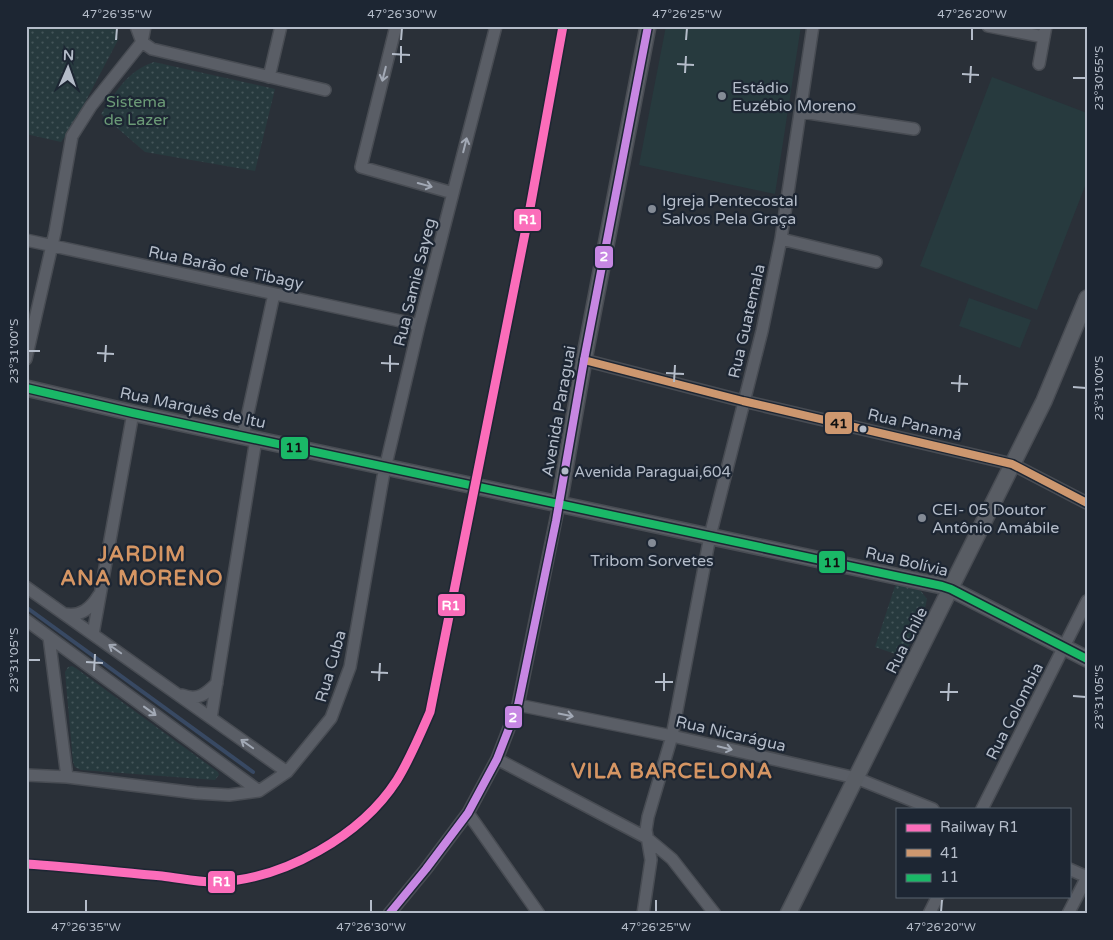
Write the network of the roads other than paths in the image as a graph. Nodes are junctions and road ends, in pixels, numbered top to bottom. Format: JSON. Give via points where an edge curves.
{"nodes":[{"id":1,"x":136,"y":26,"type":"edge"},
{"id":2,"x":146,"y":26,"type":"edge"},
{"id":3,"x":281,"y":26,"type":"edge"},
{"id":4,"x":396,"y":26,"type":"edge"},
{"id":5,"x":496,"y":26,"type":"edge"},
{"id":6,"x":648,"y":26,"type":"edge"},
{"id":7,"x":813,"y":26,"type":"edge"},
{"id":8,"x":988,"y":26,"type":"edge"},
{"id":9,"x":1045,"y":32,"type":"edge"},
{"id":10,"x":142,"y":42,"type":"junction"},
{"id":11,"x":1040,"y":64,"type":"dead end"},
{"id":12,"x":269,"y":77,"type":"junction"},
{"id":13,"x":325,"y":90,"type":"dead end"},
{"id":14,"x":802,"y":112,"type":"junction"},
{"id":15,"x":914,"y":129,"type":"dead end"},
{"id":16,"x":453,"y":193,"type":"junction"},
{"id":17,"x":782,"y":239,"type":"junction"},
{"id":18,"x":26,"y":240,"type":"edge"},
{"id":19,"x":52,"y":245,"type":"junction"},
{"id":20,"x":876,"y":262,"type":"dead end"},
{"id":21,"x":274,"y":294,"type":"junction"},
{"id":22,"x":1087,"y":298,"type":"edge"},
{"id":23,"x":419,"y":325,"type":"junction"},
{"id":24,"x":26,"y":359,"type":"edge"},
{"id":25,"x":584,"y":360,"type":"junction"},
{"id":26,"x":26,"y":388,"type":"edge"},
{"id":27,"x":743,"y":401,"type":"junction"},
{"id":28,"x":133,"y":413,"type":"junction"},
{"id":29,"x":250,"y":438,"type":"junction"},
{"id":30,"x":1012,"y":464,"type":"junction"},
{"id":31,"x":385,"y":467,"type":"junction"},
{"id":32,"x":1087,"y":503,"type":"edge"},
{"id":33,"x":558,"y":504,"type":"junction"},
{"id":34,"x":710,"y":536,"type":"junction"},
{"id":35,"x":26,"y":587,"type":"edge"},
{"id":36,"x":951,"y":589,"type":"junction"},
{"id":37,"x":100,"y":594,"type":"junction"},
{"id":38,"x":1087,"y":601,"type":"edge"},
{"id":39,"x":65,"y":614,"type":"junction"},
{"id":40,"x":26,"y":620,"type":"edge"},
{"id":41,"x":93,"y":634,"type":"junction"},
{"id":42,"x":49,"y":637,"type":"junction"},
{"id":43,"x":1065,"y":647,"type":"junction"},
{"id":44,"x":1087,"y":659,"type":"edge"},
{"id":45,"x":217,"y":683,"type":"junction"},
{"id":46,"x":177,"y":694,"type":"junction"},
{"id":47,"x":518,"y":706,"type":"junction"},
{"id":48,"x":212,"y":718,"type":"junction"},
{"id":49,"x":672,"y":736,"type":"junction"},
{"id":50,"x":497,"y":759,"type":"junction"},
{"id":51,"x":287,"y":772,"type":"junction"},
{"id":52,"x":26,"y":775,"type":"edge"},
{"id":53,"x":67,"y":777,"type":"junction"},
{"id":54,"x":856,"y":778,"type":"junction"},
{"id":55,"x":259,"y":791,"type":"junction"},
{"id":56,"x":931,"y":808,"type":"edge"},
{"id":57,"x":983,"y":808,"type":"edge"},
{"id":58,"x":468,"y":813,"type":"junction"},
{"id":59,"x":647,"y":838,"type":"junction"},
{"id":60,"x":1070,"y":869,"type":"edge"},
{"id":61,"x":1087,"y":877,"type":"edge"},
{"id":62,"x":937,"y":898,"type":"edge"},
{"id":63,"x":389,"y":914,"type":"edge"},
{"id":64,"x":539,"y":914,"type":"edge"},
{"id":65,"x":643,"y":914,"type":"edge"},
{"id":66,"x":715,"y":914,"type":"edge"},
{"id":67,"x":788,"y":914,"type":"edge"},
{"id":68,"x":929,"y":914,"type":"edge"},
{"id":69,"x":1068,"y":914,"type":"edge"}],
"edges":[{"from":1,"to":10,"type":"street"},
{"from":2,"to":10,"type":"street"},
{"from":3,"to":12,"type":"street"},
{"from":4,"to":16,"type":"street","one_way":true,"via":[[361,167]]},
{"from":16,"to":5,"type":"street","name":"Rua Samie Sayeg","one_way":true},
{"from":6,"to":25,"type":"street","name":"Avenida Paraguai"},
{"from":7,"to":14,"type":"street","name":"Rua Guatemala"},
{"from":8,"to":9,"type":"street"},
{"from":9,"to":11,"type":"street"},
{"from":10,"to":12,"type":"street","via":[[152,49]]},
{"from":10,"to":19,"type":"street","via":[[91,106],[72,136]]},
{"from":12,"to":13,"type":"street"},
{"from":14,"to":15,"type":"street"},
{"from":14,"to":17,"type":"street","name":"Rua Guatemala"},
{"from":16,"to":23,"type":"street","name":"Rua Samie Sayeg"},
{"from":17,"to":20,"type":"street"},
{"from":17,"to":27,"type":"street","name":"Rua Guatemala"},
{"from":18,"to":19,"type":"street","name":"Rua Barão de Tibagy"},
{"from":19,"to":21,"type":"street","name":"Rua Barão de Tibagy"},
{"from":19,"to":24,"type":"street"},
{"from":21,"to":23,"type":"street","name":"Rua Barão de Tibagy"},
{"from":21,"to":29,"type":"street"},
{"from":22,"to":30,"type":"street","name":"Rua Chile","via":[[1055,377]]},
{"from":23,"to":31,"type":"street","name":"Rua Samie Sayeg"},
{"from":25,"to":27,"type":"street","name":"Rua Panamá"},
{"from":25,"to":33,"type":"street","name":"Avenida Paraguai"},
{"from":26,"to":28,"type":"street","name":"Rua Marquês de Itu"},
{"from":27,"to":30,"type":"street","name":"Rua Panamá"},
{"from":27,"to":34,"type":"street","name":"Rua Guatemala"},
{"from":28,"to":29,"type":"street","name":"Rua Marquês de Itu"},
{"from":28,"to":37,"type":"street"},
{"from":29,"to":31,"type":"street","name":"Rua Marquês de Itu"},
{"from":29,"to":45,"type":"street"},
{"from":30,"to":32,"type":"street","name":"Rua Panamá"},
{"from":30,"to":36,"type":"street","name":"Rua Chile"},
{"from":31,"to":33,"type":"street","name":"Rua Marquês de Itu"},
{"from":31,"to":51,"type":"street","name":"Rua Cuba","via":[[350,668],[331,718]]},
{"from":33,"to":34,"type":"street","name":"Rua Bolívia"},
{"from":33,"to":47,"type":"street","name":"Avenida Paraguai"},
{"from":34,"to":36,"type":"street","name":"Rua Bolívia"},
{"from":34,"to":49,"type":"street","name":"Rua Guatemala"},
{"from":35,"to":39,"type":"street"},
{"from":36,"to":43,"type":"street","name":"Rua Bolívia"},
{"from":36,"to":54,"type":"street","name":"Rua Chile"},
{"from":37,"to":39,"type":"street","via":[[83,612],[75,616]]},
{"from":37,"to":41,"type":"street"},
{"from":38,"to":43,"type":"street","name":"Rua Colombia"},
{"from":39,"to":41,"type":"street"},
{"from":40,"to":42,"type":"street"},
{"from":46,"to":41,"type":"street","one_way":true},
{"from":42,"to":53,"type":"street"},
{"from":42,"to":55,"type":"street","one_way":true},
{"from":43,"to":44,"type":"street","name":"Rua Bolívia"},
{"from":43,"to":57,"type":"street","name":"Rua Colombia"},
{"from":45,"to":46,"type":"street","via":[[200,697]]},
{"from":45,"to":48,"type":"street"},
{"from":46,"to":48,"type":"street"},
{"from":47,"to":49,"type":"street","name":"Rua Nicarágua","one_way":true},
{"from":47,"to":50,"type":"street","name":"Avenida Paraguai"},
{"from":51,"to":48,"type":"street","one_way":true},
{"from":49,"to":54,"type":"street","name":"Rua Nicarágua","one_way":true},
{"from":49,"to":59,"type":"street","name":"Rua Guatemala","via":[[648,817]]},
{"from":50,"to":58,"type":"street","name":"Avenida Paraguai"},
{"from":50,"to":59,"type":"street"},
{"from":51,"to":55,"type":"street","name":"Rua Cuba"},
{"from":52,"to":53,"type":"street","name":"Rua Cuba"},
{"from":53,"to":55,"type":"street","name":"Rua Cuba","via":[[196,793],[228,795]]},
{"from":54,"to":56,"type":"street","name":"Rua Nicarágua"},
{"from":54,"to":67,"type":"street","name":"Rua Chile"},
{"from":58,"to":63,"type":"street","name":"Avenida Paraguai"},
{"from":58,"to":64,"type":"street"},
{"from":59,"to":65,"type":"street","name":"Rua Guatemala","via":[[651,860]]},
{"from":59,"to":66,"type":"street","via":[[672,859]]},
{"from":60,"to":61,"type":"street"},
{"from":61,"to":69,"type":"street"},
{"from":62,"to":68,"type":"street"}]}
